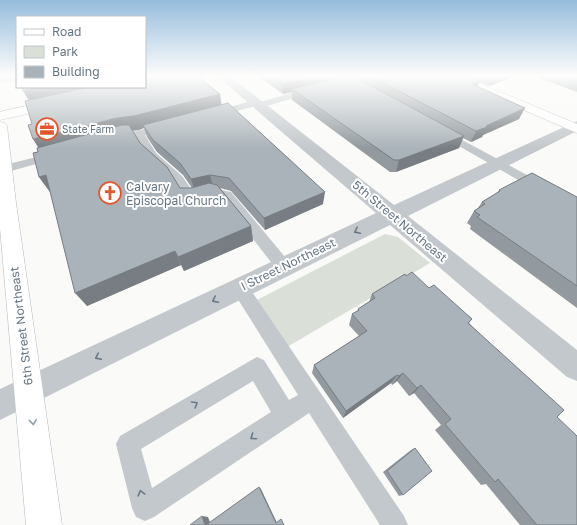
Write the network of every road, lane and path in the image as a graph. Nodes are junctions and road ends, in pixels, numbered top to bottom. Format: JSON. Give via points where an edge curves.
{"nodes":[{"id":1,"x":254,"y":100,"type":"edge"},
{"id":2,"x":272,"y":100,"type":"edge"},
{"id":3,"x":512,"y":100,"type":"edge"},
{"id":4,"x":69,"y":101,"type":"edge"},
{"id":5,"x":258,"y":104,"type":"junction"},
{"id":6,"x":0,"y":116,"type":"edge"},
{"id":7,"x":202,"y":117,"type":"edge"},
{"id":8,"x":180,"y":123,"type":"edge"},
{"id":9,"x":431,"y":125,"type":"edge"},
{"id":10,"x":0,"y":126,"type":"edge"},
{"id":11,"x":576,"y":127,"type":"edge"},
{"id":12,"x":139,"y":134,"type":"junction"},
{"id":13,"x":106,"y":141,"type":"edge"},
{"id":14,"x":70,"y":151,"type":"edge"},
{"id":15,"x":498,"y":163,"type":"junction"},
{"id":16,"x":4,"y":169,"type":"junction"},
{"id":17,"x":576,"y":200,"type":"edge"},
{"id":18,"x":3,"y":204,"type":"edge"},
{"id":19,"x":392,"y":214,"type":"junction"},
{"id":20,"x":6,"y":251,"type":"edge"},
{"id":21,"x":284,"y":267,"type":"junction"},
{"id":22,"x":240,"y":288,"type":"junction"},
{"id":23,"x":577,"y":367,"type":"edge"},
{"id":24,"x":29,"y":391,"type":"junction"},
{"id":25,"x":312,"y":398,"type":"junction"},
{"id":26,"x":0,"y":405,"type":"edge"},
{"id":27,"x":285,"y":415,"type":"junction"},
{"id":28,"x":44,"y":525,"type":"edge"},
{"id":29,"x":395,"y":525,"type":"edge"}],
"edges":[{"from":1,"to":5,"type":"street","name":"5th Street Northeast"},
{"from":2,"to":5,"type":"lane"},
{"from":3,"to":11,"type":"street"},
{"from":4,"to":6,"type":"street"},
{"from":5,"to":7,"type":"lane"},
{"from":5,"to":19,"type":"street","name":"5th Street Northeast"},
{"from":8,"to":12,"type":"lane"},
{"from":9,"to":15,"type":"lane"},
{"from":10,"to":16,"type":"street","name":"6th Street Northeast"},
{"from":11,"to":15,"type":"street","name":"I Street Northeast"},
{"from":12,"to":13,"type":"lane"},
{"from":12,"to":21,"type":"lane","via":[[151,155],[178,179],[191,199],[223,192]]},
{"from":14,"to":16,"type":"lane"},
{"from":15,"to":17,"type":"lane"},
{"from":15,"to":19,"type":"street","name":"I Street Northeast"},
{"from":16,"to":18,"type":"street","name":"6th Street Northeast"},
{"from":18,"to":20,"type":"street","name":"6th Street Northeast"},
{"from":19,"to":21,"type":"street","name":"I Street Northeast","one_way":true},
{"from":19,"to":23,"type":"street","name":"5th Street Northeast"},
{"from":20,"to":24,"type":"street","name":"6th Street Northeast"},
{"from":21,"to":22,"type":"street","name":"I Street Northeast"},
{"from":22,"to":24,"type":"street","name":"I Street Northeast","one_way":true},
{"from":22,"to":25,"type":"lane"},
{"from":24,"to":26,"type":"street","name":"I Street Northeast"},
{"from":24,"to":28,"type":"street","name":"6th Street Northeast","one_way":true},
{"from":25,"to":27,"type":"lane"},
{"from":25,"to":29,"type":"lane"},
{"from":27,"to":27,"type":"lane","one_way":true,"via":[[272,424],[145,508],[128,444],[257,367]]}]}
